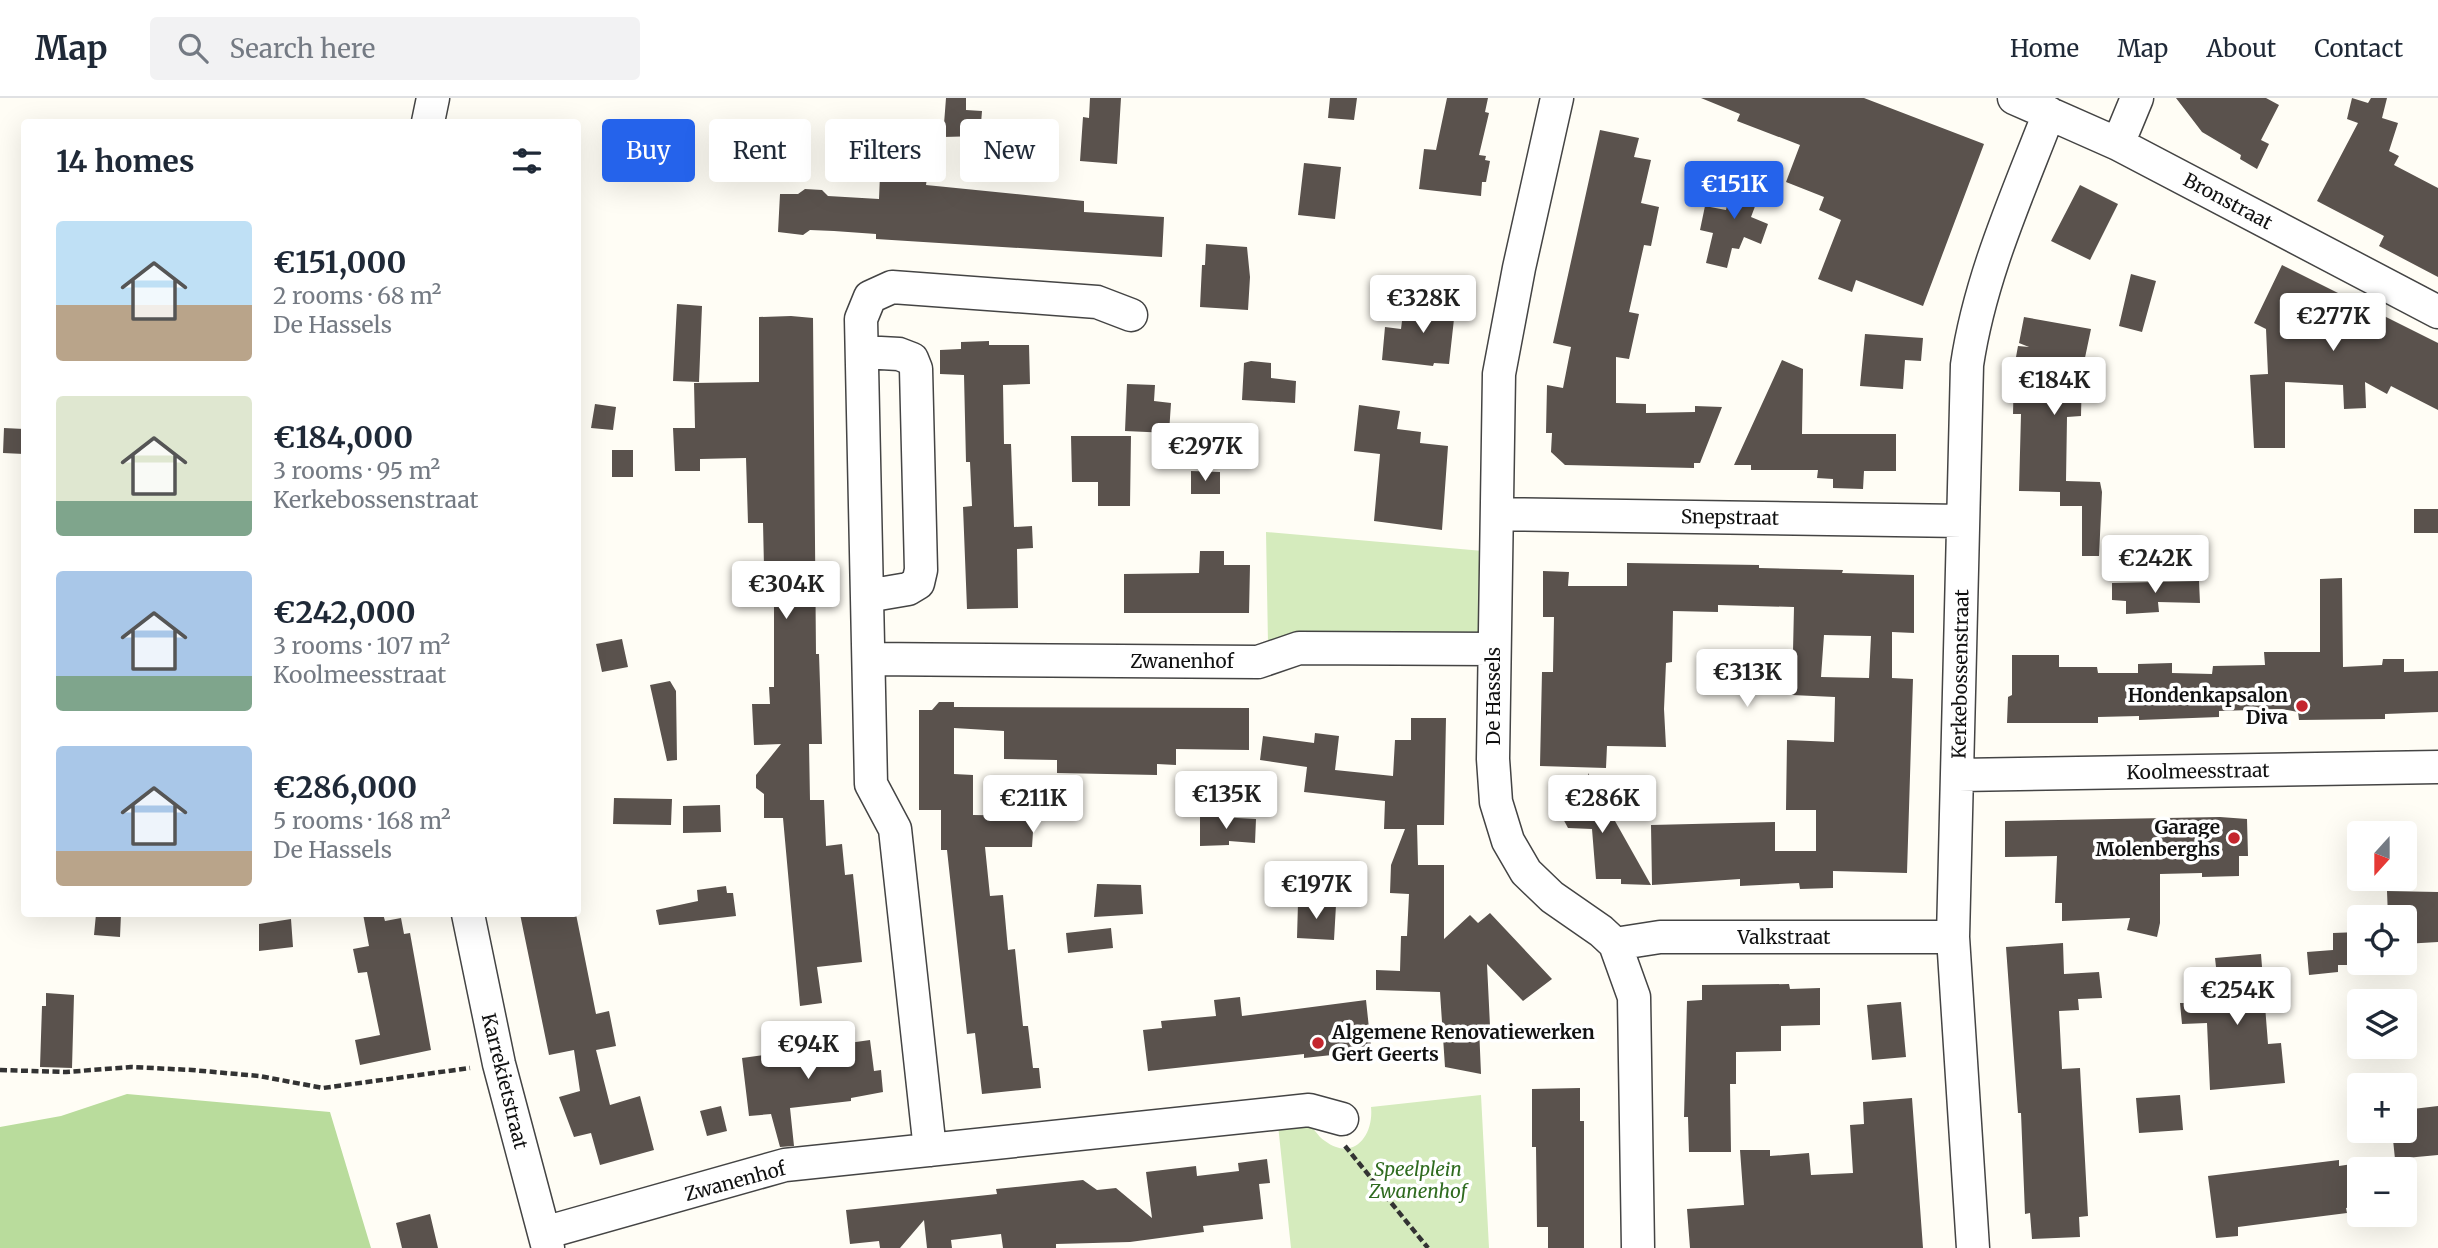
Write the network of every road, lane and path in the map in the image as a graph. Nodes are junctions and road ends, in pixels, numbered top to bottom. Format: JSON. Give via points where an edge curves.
{"nodes":[{"id":1,"x":433,"y":98,"type":"edge"},
{"id":2,"x":1557,"y":98,"type":"edge"},
{"id":3,"x":2014,"y":98,"type":"edge"},
{"id":4,"x":2137,"y":98,"type":"edge"},
{"id":5,"x":2049,"y":113,"type":"junction"},
{"id":6,"x":429,"y":119,"type":"edge"},
{"id":7,"x":2118,"y":144,"type":"junction"},
{"id":8,"x":2438,"y":312,"type":"edge"},
{"id":9,"x":1131,"y":315,"type":"dead end"},
{"id":10,"x":862,"y":352,"type":"junction"},
{"id":11,"x":1499,"y":514,"type":"junction"},
{"id":12,"x":1962,"y":521,"type":"junction"},
{"id":13,"x":867,"y":596,"type":"junction"},
{"id":14,"x":1493,"y":649,"type":"junction"},
{"id":15,"x":869,"y":659,"type":"junction"},
{"id":16,"x":2438,"y":767,"type":"edge"},
{"id":17,"x":1959,"y":775,"type":"junction"},
{"id":18,"x":469,"y":917,"type":"edge"},
{"id":19,"x":1953,"y":937,"type":"junction"},
{"id":20,"x":1615,"y":944,"type":"junction"},
{"id":21,"x":499,"y":1064,"type":"junction"},
{"id":22,"x":0,"y":1070,"type":"edge"},
{"id":23,"x":1342,"y":1119,"type":"joint"},
{"id":24,"x":930,"y":1150,"type":"junction"},
{"id":25,"x":546,"y":1241,"type":"edge"},
{"id":26,"x":1429,"y":1248,"type":"edge"},
{"id":27,"x":1638,"y":1248,"type":"edge"},
{"id":28,"x":1973,"y":1248,"type":"edge"}],
"edges":[{"from":1,"to":6,"type":"street"},
{"from":2,"to":11,"type":"street","name":"De Hassels","via":[[1499,374]]},
{"from":3,"to":5,"type":"street","name":"Bronstraat"},
{"from":4,"to":7,"type":"street"},
{"from":5,"to":7,"type":"street","name":"Bronstraat"},
{"from":5,"to":12,"type":"street","name":"Kerkebossenstraat","via":[[1974,316],[1967,365]]},
{"from":7,"to":8,"type":"street","name":"Bronstraat"},
{"from":9,"to":10,"type":"street","via":[[1097,302],[892,287],[870,297],[861,319]]},
{"from":10,"to":13,"type":"street"},
{"from":10,"to":13,"type":"street","via":[[899,354],[912,359],[916,369],[921,557],[918,583]]},
{"from":11,"to":12,"type":"street","name":"Snepstraat"},
{"from":11,"to":14,"type":"street","name":"De Hassels"},
{"from":12,"to":17,"type":"street","name":"Kerkebossenstraat"},
{"from":13,"to":15,"type":"street"},
{"from":14,"to":15,"type":"street","name":"Zwanenhof","via":[[1299,648],[1258,662]]},
{"from":14,"to":20,"type":"street","name":"De Hassels","via":[[1496,803],[1508,841],[1526,872]]},
{"from":15,"to":24,"type":"street","via":[[871,784],[895,829]]},
{"from":16,"to":17,"type":"street","name":"Koolmeesstraat"},
{"from":17,"to":19,"type":"street","name":"Kerkebossenstraat"},
{"from":18,"to":21,"type":"street","name":"Karrekietstraat"},
{"from":19,"to":20,"type":"street","name":"Valkstraat","via":[[1660,937]]},
{"from":19,"to":28,"type":"street","name":"Kerkebossenstraat"},
{"from":20,"to":27,"type":"street","via":[[1634,997]]},
{"from":21,"to":22,"type":"path","via":[[323,1088],[259,1076],[155,1068]]},
{"from":21,"to":25,"type":"street","name":"Karrekietstraat"},
{"from":23,"to":24,"type":"street","name":"Zwanenhof","via":[[1309,1110]]},
{"from":23,"to":26,"type":"path","via":[[1345,1146]]},
{"from":24,"to":25,"type":"street","name":"Zwanenhof","via":[[785,1165]]}]}
